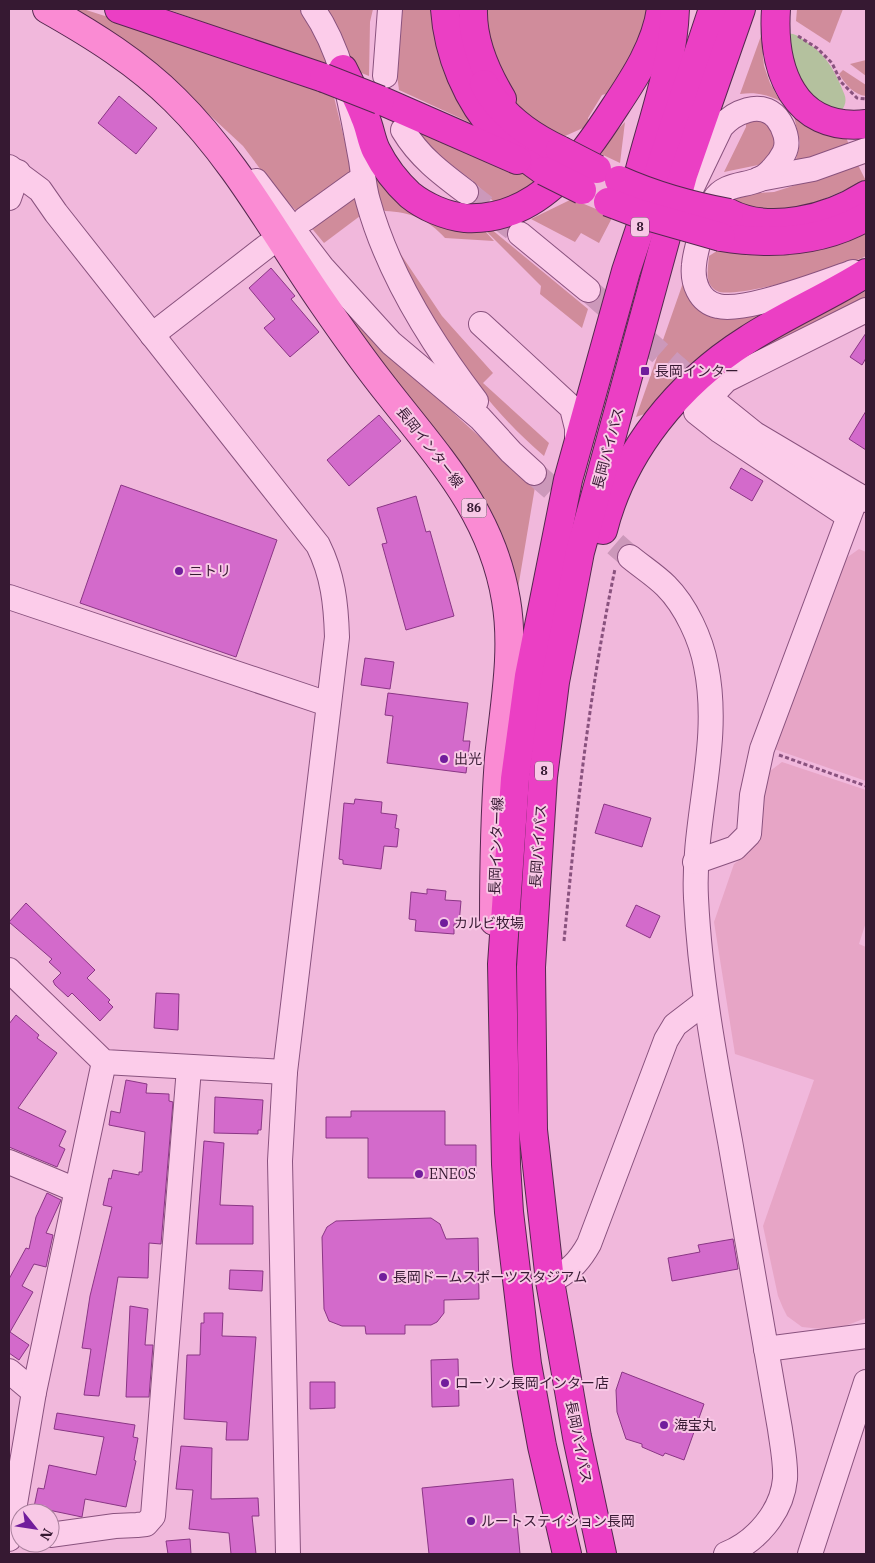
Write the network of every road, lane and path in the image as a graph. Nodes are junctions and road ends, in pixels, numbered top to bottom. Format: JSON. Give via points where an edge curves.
{"nodes":[{"id":1,"x":47,"y":9,"type":"edge"},
{"id":2,"x":119,"y":9,"type":"edge"},
{"id":3,"x":313,"y":9,"type":"edge"},
{"id":4,"x":390,"y":9,"type":"edge"},
{"id":5,"x":444,"y":9,"type":"edge"},
{"id":6,"x":463,"y":9,"type":"edge"},
{"id":7,"x":473,"y":9,"type":"edge"},
{"id":8,"x":660,"y":9,"type":"edge"},
{"id":9,"x":675,"y":9,"type":"edge"},
{"id":10,"x":713,"y":9,"type":"edge"},
{"id":11,"x":741,"y":9,"type":"edge"},
{"id":12,"x":775,"y":15,"type":"edge"},
{"id":13,"x":334,"y":74,"type":"junction"},
{"id":14,"x":383,"y":88,"type":"junction"},
{"id":15,"x":866,"y":99,"type":"edge"},
{"id":16,"x":175,"y":100,"type":"junction"},
{"id":17,"x":516,"y":121,"type":"junction"},
{"id":18,"x":866,"y":124,"type":"edge"},
{"id":19,"x":403,"y":141,"type":"dead end"},
{"id":20,"x":866,"y":150,"type":"edge"},
{"id":21,"x":13,"y":170,"type":"edge"},
{"id":22,"x":544,"y":171,"type":"junction"},
{"id":23,"x":759,"y":180,"type":"junction"},
{"id":24,"x":355,"y":183,"type":"dead end"},
{"id":25,"x":602,"y":185,"type":"junction"},
{"id":26,"x":466,"y":192,"type":"tunnel mouth"},
{"id":27,"x":866,"y":195,"type":"edge"},
{"id":28,"x":9,"y":198,"type":"edge"},
{"id":29,"x":866,"y":216,"type":"edge"},
{"id":30,"x":305,"y":219,"type":"dead end"},
{"id":31,"x":725,"y":225,"type":"junction"},
{"id":32,"x":520,"y":234,"type":"tunnel mouth"},
{"id":33,"x":663,"y":245,"type":"junction"},
{"id":34,"x":267,"y":246,"type":"dead end"},
{"id":35,"x":866,"y":267,"type":"edge"},
{"id":36,"x":866,"y":273,"type":"edge"},
{"id":37,"x":588,"y":290,"type":"tunnel mouth"},
{"id":38,"x":866,"y":310,"type":"edge"},
{"id":39,"x":481,"y":324,"type":"dead end"},
{"id":40,"x":152,"y":335,"type":"junction"},
{"id":41,"x":605,"y":348,"type":"junction"},
{"id":42,"x":598,"y":374,"type":"junction"},
{"id":43,"x":563,"y":398,"type":"junction"},
{"id":44,"x":719,"y":405,"type":"tunnel mouth"},
{"id":45,"x":577,"y":449,"type":"junction"},
{"id":46,"x":511,"y":452,"type":"junction"},
{"id":47,"x":534,"y":473,"type":"tunnel mouth"},
{"id":48,"x":862,"y":497,"type":"edge"},
{"id":49,"x":848,"y":516,"type":"junction"},
{"id":50,"x":623,"y":559,"type":"joint"},
{"id":51,"x":9,"y":597,"type":"edge"},
{"id":52,"x":328,"y":704,"type":"junction"},
{"id":53,"x":762,"y":749,"type":"junction"},
{"id":54,"x":866,"y":786,"type":"edge"},
{"id":55,"x":695,"y":862,"type":"junction"},
{"id":56,"x":535,"y":883,"type":"junction"},
{"id":57,"x":564,"y":941,"type":"dead end"},
{"id":58,"x":9,"y":970,"type":"edge"},
{"id":59,"x":705,"y":1002,"type":"junction"},
{"id":60,"x":104,"y":1062,"type":"junction"},
{"id":61,"x":189,"y":1068,"type":"junction"},
{"id":62,"x":285,"y":1072,"type":"junction"},
{"id":63,"x":9,"y":1162,"type":"edge"},
{"id":64,"x":506,"y":1164,"type":"junction"},
{"id":65,"x":76,"y":1190,"type":"junction"},
{"id":66,"x":550,"y":1281,"type":"junction"},
{"id":67,"x":866,"y":1336,"type":"edge"},
{"id":68,"x":766,"y":1349,"type":"junction"},
{"id":69,"x":9,"y":1370,"type":"edge"},
{"id":70,"x":866,"y":1382,"type":"edge"},
{"id":71,"x":34,"y":1392,"type":"junction"},
{"id":72,"x":60,"y":1534,"type":"edge"},
{"id":73,"x":9,"y":1540,"type":"edge"},
{"id":74,"x":732,"y":1553,"type":"edge"},
{"id":75,"x":288,"y":1554,"type":"edge"},
{"id":76,"x":567,"y":1554,"type":"edge"},
{"id":77,"x":602,"y":1554,"type":"edge"},
{"id":78,"x":810,"y":1554,"type":"edge"}],
"edges":[{"from":1,"to":16,"type":"main road","name":"長岡インター線","number":"86","via":[[111,48]]},
{"from":2,"to":13,"type":"highway"},
{"from":3,"to":13,"type":"street","via":[[333,44]]},
{"from":4,"to":14,"type":"street"},
{"from":5,"to":22,"type":"highway","via":[[446,33],[468,92],[498,134]]},
{"from":6,"to":17,"type":"highway","via":[[469,53],[494,100]]},
{"from":7,"to":17,"type":"highway","via":[[479,51],[494,86]]},
{"from":8,"to":13,"type":"highway","via":[[645,58],[582,154],[540,196],[513,212],[496,216],[479,218],[442,213],[411,195],[385,165],[375,149],[366,118]]},
{"from":9,"to":41,"type":"highway","via":[[667,70],[603,326]]},
{"from":10,"to":41,"type":"highway","name":"長岡バイパス","number":"8","via":[[626,271]]},
{"from":11,"to":33,"type":"highway","name":"長岡バイパス","number":"8","via":[[683,175]]},
{"from":12,"to":15,"type":"path","via":[[818,48],[832,63],[841,82],[857,98]]},
{"from":12,"to":18,"type":"highway","via":[[775,41],[782,75],[798,101],[810,112],[838,124]]},
{"from":13,"to":14,"type":"highway","bridge":true},
{"from":13,"to":46,"type":"street","via":[[368,200],[386,250],[439,351],[490,418]]},
{"from":14,"to":22,"type":"highway"},
{"from":16,"to":46,"type":"street","via":[[235,156],[322,266],[391,344],[480,418]]},
{"from":16,"to":64,"type":"main road","name":"長岡インター線","number":"86","via":[[225,156],[352,344],[470,500],[494,554],[507,603],[508,663],[494,872],[492,1084]]},
{"from":17,"to":25,"type":"highway","bridge":true,"via":[[542,142],[560,150]]},
{"from":19,"to":26,"type":"street"},
{"from":20,"to":23,"type":"street","via":[[813,169]]},
{"from":21,"to":28,"type":"street"},
{"from":21,"to":40,"type":"street","via":[[40,190]]},
{"from":22,"to":25,"type":"highway","bridge":true},
{"from":23,"to":33,"type":"street","via":[[774,168],[786,145],[782,126],[771,113],[760,109],[737,113],[721,127]]},
{"from":23,"to":35,"type":"street","via":[[724,190],[714,200],[694,257],[693,269],[693,281],[710,304],[720,307],[757,302]]},
{"from":24,"to":30,"type":"street"},
{"from":25,"to":31,"type":"highway","bridge":true,"via":[[637,213]]},
{"from":27,"to":31,"type":"highway","via":[[817,216]]},
{"from":29,"to":31,"type":"highway","via":[[842,228],[804,239],[762,242]]},
{"from":32,"to":37,"type":"street"},
{"from":33,"to":56,"type":"highway","name":"長岡バイパス","number":"8","via":[[580,552],[555,682],[543,777]]},
{"from":34,"to":40,"type":"street"},
{"from":36,"to":56,"type":"highway","via":[[771,325],[704,370],[662,414],[633,459],[606,519],[588,590],[556,783]]},
{"from":38,"to":49,"type":"street","via":[[726,380],[696,412]]},
{"from":39,"to":43,"type":"street"},
{"from":40,"to":52,"type":"street","via":[[318,545],[329,566],[337,637]]},
{"from":41,"to":42,"type":"highway","name":"長岡バイパス","number":"8"},
{"from":42,"to":43,"type":"street","via":[[577,401]]},
{"from":42,"to":45,"type":"highway","name":"長岡バイパス","number":"8"},
{"from":43,"to":45,"type":"street","via":[[572,408],[577,428]]},
{"from":44,"to":48,"type":"street","via":[[755,434]]},
{"from":45,"to":64,"type":"highway","name":"長岡バイパス","number":"8","via":[[547,580],[515,779],[502,964]]},
{"from":46,"to":47,"type":"street"},
{"from":48,"to":49,"type":"street"},
{"from":49,"to":53,"type":"street"},
{"from":50,"to":55,"type":"street","via":[[666,586],[698,638],[706,666],[710,690],[710,752]]},
{"from":50,"to":57,"type":"path","via":[[588,719],[577,797]]},
{"from":51,"to":52,"type":"street"},
{"from":52,"to":62,"type":"street"},
{"from":53,"to":54,"type":"path"},
{"from":53,"to":55,"type":"street","via":[[752,795],[749,834],[736,848]]},
{"from":55,"to":59,"type":"street"},
{"from":56,"to":66,"type":"highway","name":"長岡バイパス","number":"8","via":[[531,976],[534,1130]]},
{"from":58,"to":60,"type":"street"},
{"from":59,"to":66,"type":"street","via":[[675,1025],[666,1040],[589,1244],[578,1262],[564,1275]]},
{"from":59,"to":68,"type":"street"},
{"from":60,"to":61,"type":"street"},
{"from":60,"to":65,"type":"street"},
{"from":61,"to":62,"type":"street"},
{"from":61,"to":72,"type":"street","via":[[153,1516],[146,1524]]},
{"from":62,"to":75,"type":"street","via":[[280,1161]]},
{"from":63,"to":65,"type":"street"},
{"from":64,"to":76,"type":"highway","name":"長岡バイパス","number":"8","via":[[517,1293],[527,1364]]},
{"from":65,"to":71,"type":"street"},
{"from":66,"to":77,"type":"highway","name":"長岡バイパス","number":"8","via":[[576,1437]]},
{"from":67,"to":68,"type":"street"},
{"from":68,"to":74,"type":"street","via":[[785,1478],[779,1501],[768,1521],[751,1540]]},
{"from":69,"to":71,"type":"street"},
{"from":70,"to":78,"type":"street"},
{"from":71,"to":73,"type":"street"}]}
